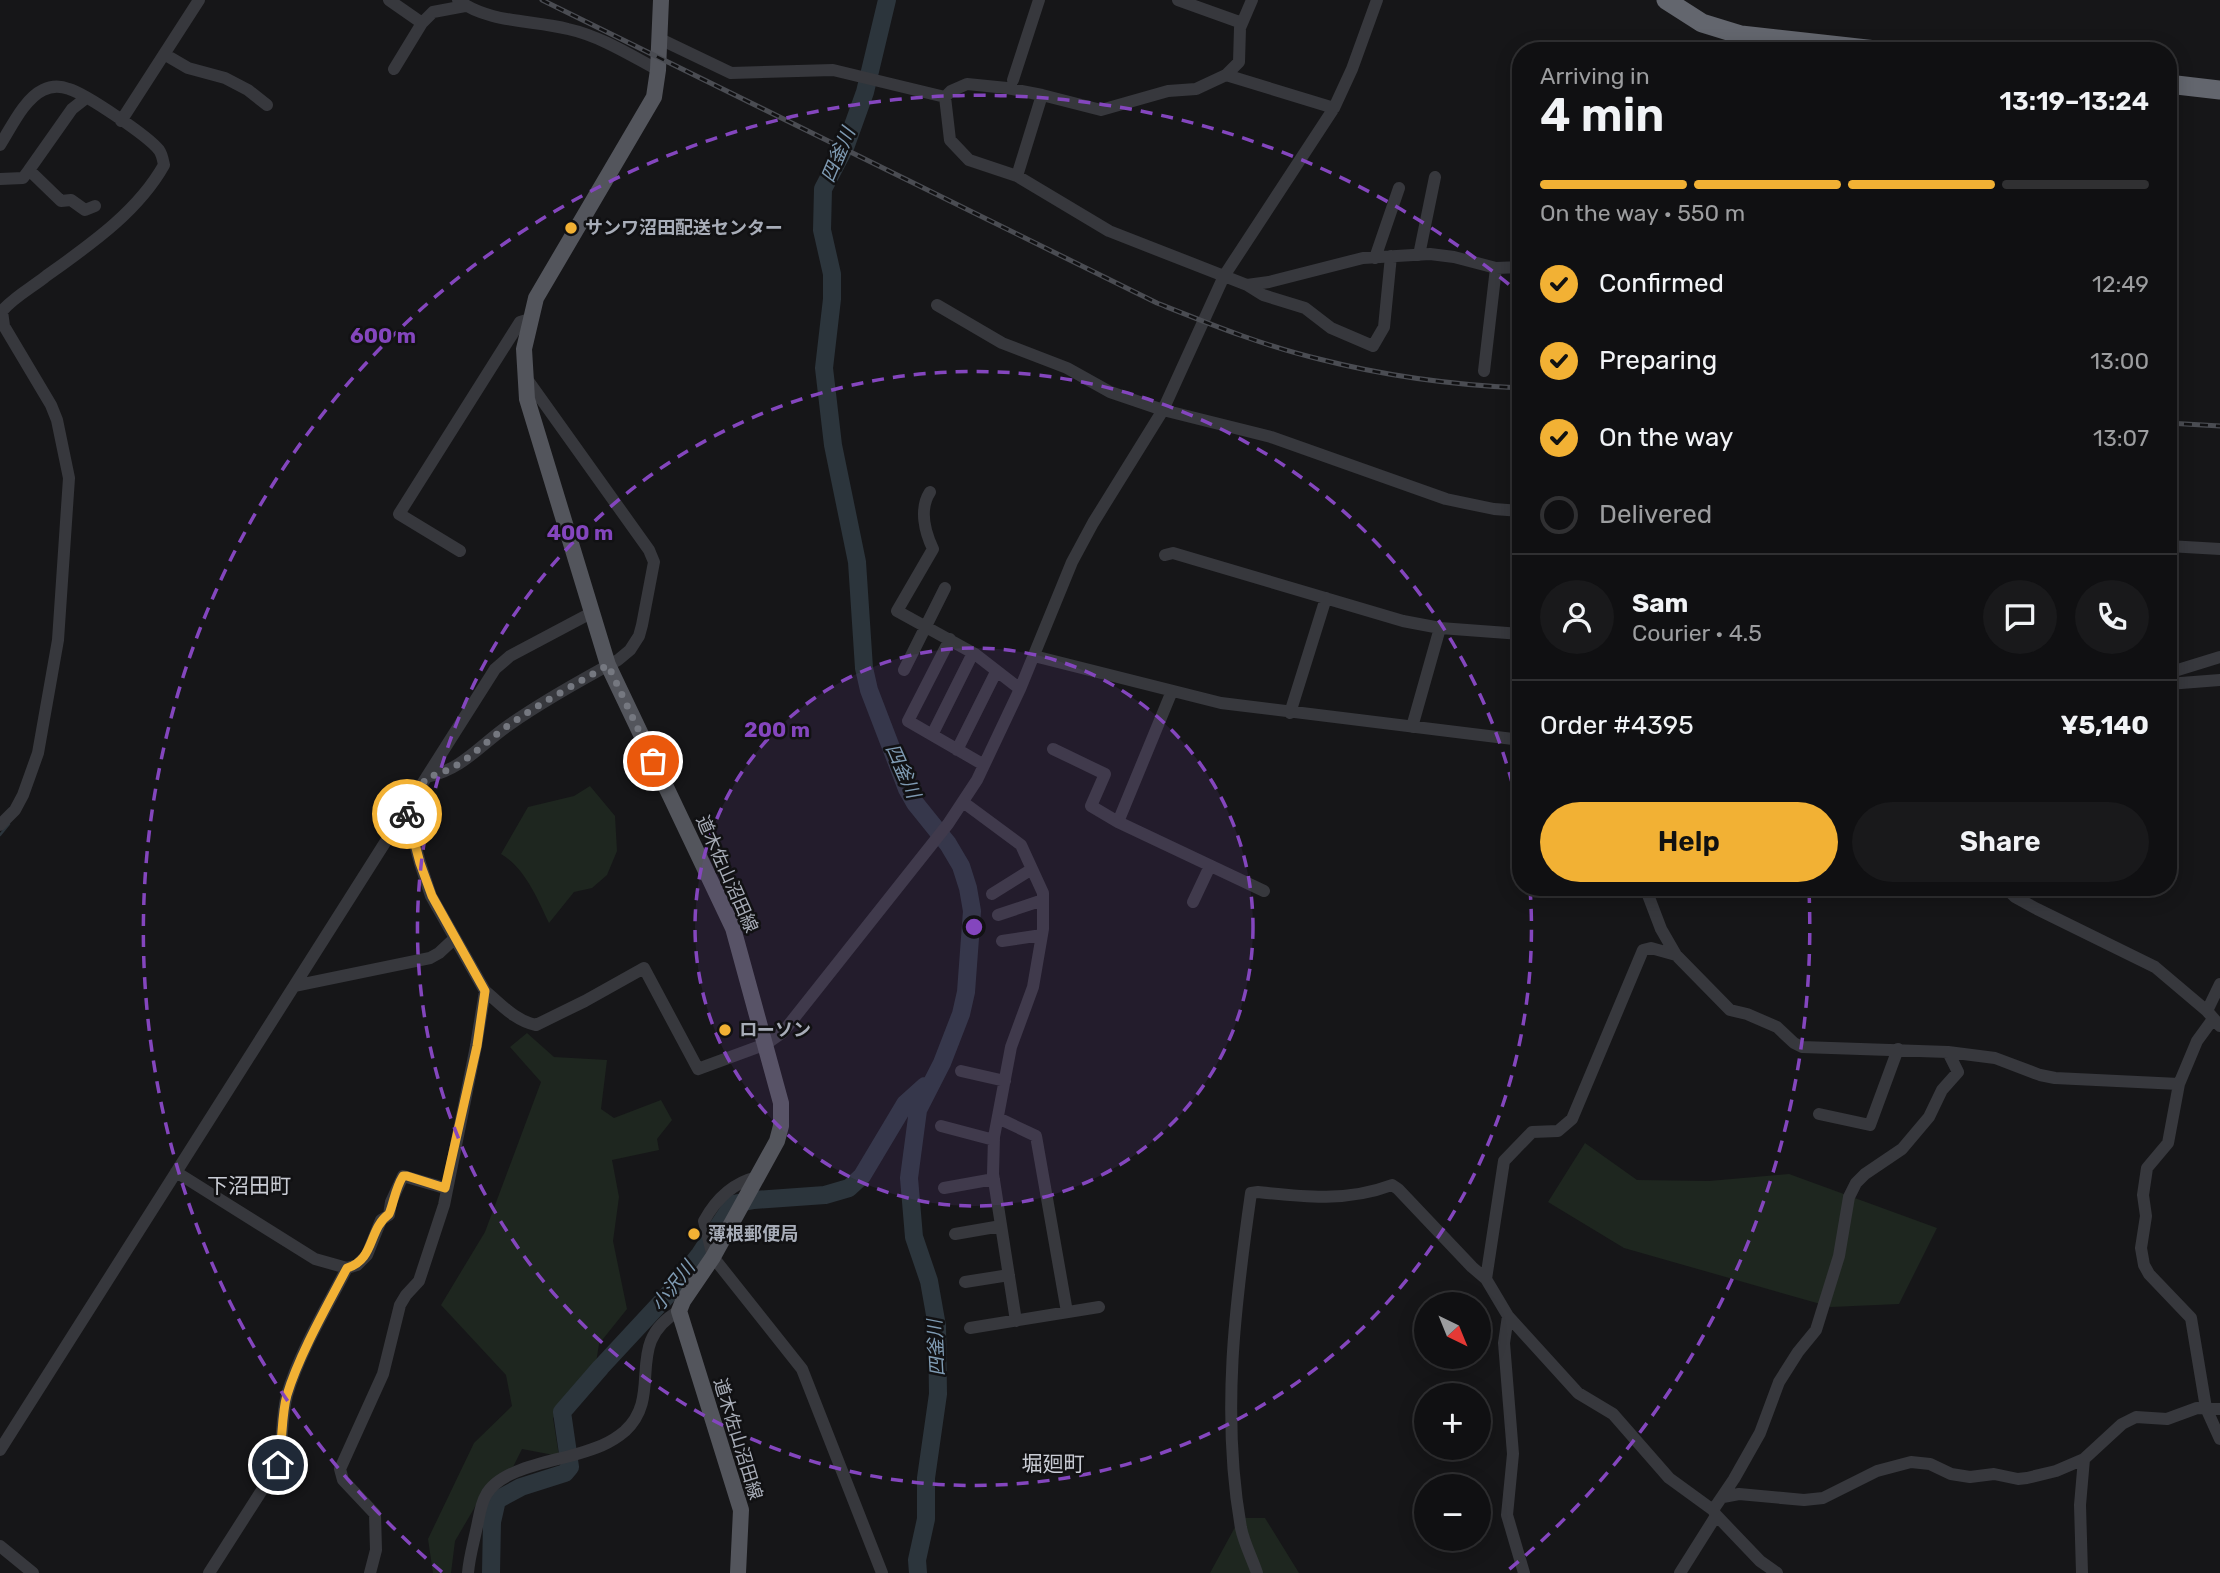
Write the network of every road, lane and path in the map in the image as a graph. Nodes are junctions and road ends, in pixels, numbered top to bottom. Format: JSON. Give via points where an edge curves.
{"nodes":[{"id":1,"x":199,"y":0,"type":"edge"},
{"id":2,"x":389,"y":0,"type":"edge"},
{"id":3,"x":661,"y":0,"type":"edge"},
{"id":4,"x":1039,"y":0,"type":"edge"},
{"id":5,"x":1178,"y":0,"type":"edge"},
{"id":6,"x":1252,"y":0,"type":"edge"},
{"id":7,"x":1666,"y":0,"type":"edge"},
{"id":8,"x":1372,"y":2,"type":"edge"},
{"id":9,"x":461,"y":3,"type":"edge"},
{"id":10,"x":422,"y":23,"type":"junction"},
{"id":11,"x":1242,"y":23,"type":"junction"},
{"id":12,"x":660,"y":39,"type":"junction"},
{"id":13,"x":1804,"y":42,"type":"edge"},
{"id":14,"x":164,"y":54,"type":"junction"},
{"id":15,"x":394,"y":69,"type":"dead end"},
{"id":16,"x":659,"y":70,"type":"junction"},
{"id":17,"x":1226,"y":75,"type":"junction"},
{"id":18,"x":1013,"y":80,"type":"dead end"},
{"id":19,"x":2177,"y":86,"type":"edge"},
{"id":20,"x":2220,"y":90,"type":"edge"},
{"id":21,"x":1042,"y":94,"type":"junction"},
{"id":22,"x":945,"y":97,"type":"junction"},
{"id":23,"x":86,"y":98,"type":"junction"},
{"id":24,"x":267,"y":105,"type":"dead end"},
{"id":25,"x":1334,"y":108,"type":"junction"},
{"id":26,"x":121,"y":121,"type":"junction"},
{"id":27,"x":0,"y":145,"type":"edge"},
{"id":28,"x":29,"y":170,"type":"junction"},
{"id":29,"x":1017,"y":176,"type":"junction"},
{"id":30,"x":1435,"y":177,"type":"dead end"},
{"id":31,"x":0,"y":179,"type":"edge"},
{"id":32,"x":1399,"y":188,"type":"dead end"},
{"id":33,"x":95,"y":206,"type":"dead end"},
{"id":34,"x":1419,"y":255,"type":"junction"},
{"id":35,"x":1391,"y":256,"type":"junction"},
{"id":36,"x":1375,"y":258,"type":"junction"},
{"id":37,"x":1512,"y":267,"type":"edge"},
{"id":38,"x":1496,"y":268,"type":"junction"},
{"id":39,"x":1224,"y":276,"type":"junction"},
{"id":40,"x":1247,"y":285,"type":"junction"},
{"id":41,"x":937,"y":305,"type":"dead end"},
{"id":42,"x":530,"y":319,"type":"junction"},
{"id":43,"x":1484,"y":371,"type":"dead end"},
{"id":44,"x":524,"y":375,"type":"junction"},
{"id":45,"x":1163,"y":410,"type":"junction"},
{"id":46,"x":930,"y":492,"type":"dead end"},
{"id":47,"x":1512,"y":510,"type":"edge"},
{"id":48,"x":2177,"y":547,"type":"edge"},
{"id":49,"x":2220,"y":549,"type":"edge"},
{"id":50,"x":460,"y":551,"type":"dead end"},
{"id":51,"x":1165,"y":555,"type":"dead end"},
{"id":52,"x":945,"y":588,"type":"dead end"},
{"id":53,"x":1326,"y":598,"type":"junction"},
{"id":54,"x":591,"y":613,"type":"junction"},
{"id":55,"x":926,"y":626,"type":"junction"},
{"id":56,"x":1440,"y":628,"type":"junction"},
{"id":57,"x":1512,"y":633,"type":"edge"},
{"id":58,"x":950,"y":639,"type":"junction"},
{"id":59,"x":973,"y":653,"type":"junction"},
{"id":60,"x":1034,"y":656,"type":"junction"},
{"id":61,"x":2220,"y":657,"type":"edge"},
{"id":62,"x":608,"y":665,"type":"junction"},
{"id":63,"x":904,"y":670,"type":"dead end"},
{"id":64,"x":2177,"y":670,"type":"edge"},
{"id":65,"x":996,"y":672,"type":"junction"},
{"id":66,"x":2220,"y":680,"type":"edge"},
{"id":67,"x":2177,"y":683,"type":"edge"},
{"id":68,"x":1020,"y":689,"type":"junction"},
{"id":69,"x":1172,"y":691,"type":"junction"},
{"id":70,"x":1290,"y":713,"type":"junction"},
{"id":71,"x":1412,"y":727,"type":"junction"},
{"id":72,"x":932,"y":735,"type":"junction"},
{"id":73,"x":1512,"y":739,"type":"edge"},
{"id":74,"x":1053,"y":749,"type":"dead end"},
{"id":75,"x":957,"y":750,"type":"junction"},
{"id":76,"x":984,"y":765,"type":"junction"},
{"id":77,"x":427,"y":777,"type":"junction"},
{"id":78,"x":963,"y":802,"type":"junction"},
{"id":79,"x":406,"y":810,"type":"junction"},
{"id":80,"x":1118,"y":822,"type":"junction"},
{"id":81,"x":0,"y":825,"type":"edge"},
{"id":82,"x":1210,"y":866,"type":"junction"},
{"id":83,"x":1031,"y":869,"type":"junction"},
{"id":84,"x":1264,"y":891,"type":"dead end"},
{"id":85,"x":992,"y":894,"type":"dead end"},
{"id":86,"x":1648,"y":896,"type":"edge"},
{"id":87,"x":2014,"y":896,"type":"edge"},
{"id":88,"x":1043,"y":900,"type":"junction"},
{"id":89,"x":1193,"y":902,"type":"dead end"},
{"id":90,"x":998,"y":915,"type":"dead end"},
{"id":91,"x":1042,"y":935,"type":"junction"},
{"id":92,"x":454,"y":939,"type":"junction"},
{"id":93,"x":1002,"y":941,"type":"dead end"},
{"id":94,"x":1676,"y":955,"type":"junction"},
{"id":95,"x":2220,"y":984,"type":"edge"},
{"id":96,"x":294,"y":986,"type":"junction"},
{"id":97,"x":485,"y":991,"type":"junction"},
{"id":98,"x":2214,"y":1018,"type":"edge"},
{"id":99,"x":765,"y":1044,"type":"junction"},
{"id":100,"x":1898,"y":1049,"type":"junction"},
{"id":101,"x":1948,"y":1052,"type":"junction"},
{"id":102,"x":961,"y":1071,"type":"dead end"},
{"id":103,"x":1004,"y":1082,"type":"junction"},
{"id":104,"x":2179,"y":1084,"type":"junction"},
{"id":105,"x":1819,"y":1114,"type":"dead end"},
{"id":106,"x":998,"y":1118,"type":"junction"},
{"id":107,"x":941,"y":1126,"type":"dead end"},
{"id":108,"x":994,"y":1140,"type":"junction"},
{"id":109,"x":176,"y":1172,"type":"junction"},
{"id":110,"x":757,"y":1177,"type":"junction"},
{"id":111,"x":994,"y":1179,"type":"junction"},
{"id":112,"x":445,"y":1188,"type":"junction"},
{"id":113,"x":944,"y":1188,"type":"dead end"},
{"id":114,"x":1001,"y":1226,"type":"junction"},
{"id":115,"x":955,"y":1234,"type":"dead end"},
{"id":116,"x":713,"y":1254,"type":"junction"},
{"id":117,"x":347,"y":1268,"type":"junction"},
{"id":118,"x":1009,"y":1275,"type":"junction"},
{"id":119,"x":1486,"y":1279,"type":"junction"},
{"id":120,"x":965,"y":1282,"type":"dead end"},
{"id":121,"x":1099,"y":1307,"type":"dead end"},
{"id":122,"x":679,"y":1311,"type":"junction"},
{"id":123,"x":1067,"y":1312,"type":"junction"},
{"id":124,"x":1508,"y":1316,"type":"junction"},
{"id":125,"x":1016,"y":1321,"type":"junction"},
{"id":126,"x":970,"y":1328,"type":"dead end"},
{"id":127,"x":2206,"y":1408,"type":"junction"},
{"id":128,"x":2220,"y":1409,"type":"edge"},
{"id":129,"x":2220,"y":1439,"type":"edge"},
{"id":130,"x":0,"y":1450,"type":"edge"},
{"id":131,"x":2084,"y":1459,"type":"junction"},
{"id":132,"x":1723,"y":1497,"type":"junction"},
{"id":133,"x":1714,"y":1512,"type":"junction"},
{"id":134,"x":0,"y":1546,"type":"edge"},
{"id":135,"x":33,"y":1573,"type":"edge"},
{"id":136,"x":209,"y":1573,"type":"edge"},
{"id":137,"x":370,"y":1573,"type":"edge"},
{"id":138,"x":468,"y":1573,"type":"edge"},
{"id":139,"x":738,"y":1573,"type":"edge"},
{"id":140,"x":882,"y":1573,"type":"edge"},
{"id":141,"x":1257,"y":1573,"type":"edge"},
{"id":142,"x":1524,"y":1573,"type":"edge"},
{"id":143,"x":1680,"y":1573,"type":"edge"},
{"id":144,"x":1777,"y":1573,"type":"edge"},
{"id":145,"x":2082,"y":1573,"type":"edge"}],
"edges":[{"from":1,"to":14,"type":"street"},
{"from":2,"to":10,"type":"street"},
{"from":3,"to":12,"type":"main road","name":"道木佐山沼田線"},
{"from":4,"to":18,"type":"street"},
{"from":5,"to":11,"type":"street"},
{"from":6,"to":11,"type":"street"},
{"from":7,"to":13,"type":"highway","via":[[1702,23],[1741,35]]},
{"from":8,"to":25,"type":"street","via":[[1352,69]]},
{"from":9,"to":10,"type":"street","via":[[433,12]]},
{"from":9,"to":16,"type":"street","via":[[493,16],[589,35]]},
{"from":10,"to":15,"type":"street"},
{"from":11,"to":17,"type":"street","via":[[1239,62]]},
{"from":12,"to":16,"type":"main road","name":"道木佐山沼田線"},
{"from":12,"to":22,"type":"street","via":[[731,73],[833,70]]},
{"from":14,"to":24,"type":"street","via":[[188,68],[225,78]]},
{"from":14,"to":26,"type":"street"},
{"from":16,"to":42,"type":"main road","name":"道木佐山沼田線","via":[[649,108],[536,298]]},
{"from":17,"to":21,"type":"street","via":[[1196,89],[1168,91],[1101,110]]},
{"from":17,"to":25,"type":"street"},
{"from":19,"to":20,"type":"highway"},
{"from":21,"to":22,"type":"street","via":[[967,85]]},
{"from":21,"to":29,"type":"street"},
{"from":22,"to":29,"type":"street","via":[[950,140],[969,160]]},
{"from":23,"to":26,"type":"street"},
{"from":23,"to":27,"type":"street","via":[[66,88],[43,89]]},
{"from":23,"to":28,"type":"street","via":[[72,109]]},
{"from":25,"to":39,"type":"street"},
{"from":26,"to":81,"type":"street","via":[[158,150],[164,165],[159,175],[100,237],[2,311],[4,326],[51,405],[69,478],[58,640],[38,753],[23,795]]},
{"from":28,"to":31,"type":"street","via":[[23,178]]},
{"from":28,"to":33,"type":"street","via":[[61,201],[71,200],[85,211]]},
{"from":29,"to":39,"type":"street","via":[[1109,231]]},
{"from":30,"to":34,"type":"street"},
{"from":32,"to":36,"type":"street"},
{"from":34,"to":35,"type":"street"},
{"from":34,"to":38,"type":"street","via":[[1454,257]]},
{"from":35,"to":36,"type":"street"},
{"from":35,"to":40,"type":"street","via":[[1384,327],[1373,346],[1331,328],[1305,308]]},
{"from":36,"to":40,"type":"street"},
{"from":37,"to":38,"type":"street"},
{"from":38,"to":43,"type":"street"},
{"from":39,"to":40,"type":"street"},
{"from":39,"to":45,"type":"street"},
{"from":41,"to":45,"type":"street","via":[[1002,344]]},
{"from":42,"to":44,"type":"main road","name":"道木佐山沼田線"},
{"from":42,"to":50,"type":"street","via":[[520,322],[399,514]]},
{"from":44,"to":54,"type":"main road","name":"道木佐山沼田線","via":[[527,399]]},
{"from":44,"to":62,"type":"street","via":[[654,562],[639,636],[630,650]]},
{"from":45,"to":47,"type":"street","via":[[1271,437],[1446,499]]},
{"from":45,"to":60,"type":"street","via":[[1074,558]]},
{"from":46,"to":55,"type":"street","via":[[925,530],[933,549],[897,611]]},
{"from":48,"to":49,"type":"street"},
{"from":51,"to":53,"type":"street","via":[[1172,553]]},
{"from":52,"to":55,"type":"street"},
{"from":53,"to":56,"type":"street"},
{"from":53,"to":70,"type":"street"},
{"from":54,"to":62,"type":"main road","name":"道木佐山沼田線"},
{"from":54,"to":77,"type":"street","via":[[510,656],[495,669]]},
{"from":55,"to":58,"type":"street"},
{"from":55,"to":63,"type":"street"},
{"from":56,"to":57,"type":"street"},
{"from":56,"to":71,"type":"street"},
{"from":58,"to":59,"type":"street"},
{"from":58,"to":72,"type":"street","via":[[908,721]]},
{"from":59,"to":65,"type":"street"},
{"from":59,"to":72,"type":"street"},
{"from":60,"to":68,"type":"street"},
{"from":60,"to":69,"type":"street"},
{"from":61,"to":64,"type":"street"},
{"from":62,"to":77,"type":"street","via":[[509,725],[458,766]]},
{"from":62,"to":99,"type":"main road","name":"道木佐山沼田線","via":[[733,928]]},
{"from":65,"to":68,"type":"street"},
{"from":65,"to":75,"type":"street"},
{"from":66,"to":67,"type":"street"},
{"from":68,"to":76,"type":"street"},
{"from":69,"to":70,"type":"street"},
{"from":69,"to":80,"type":"street"},
{"from":70,"to":71,"type":"street"},
{"from":71,"to":73,"type":"street"},
{"from":72,"to":75,"type":"street"},
{"from":74,"to":80,"type":"street","via":[[1105,774],[1091,806]]},
{"from":75,"to":76,"type":"street"},
{"from":76,"to":78,"type":"street"},
{"from":77,"to":79,"type":"street"},
{"from":78,"to":83,"type":"street","via":[[1021,845]]},
{"from":78,"to":99,"type":"street","via":[[783,1032]]},
{"from":79,"to":92,"type":"street","via":[[426,883]]},
{"from":79,"to":96,"type":"street"},
{"from":80,"to":82,"type":"street"},
{"from":82,"to":84,"type":"street"},
{"from":82,"to":89,"type":"street"},
{"from":83,"to":85,"type":"street"},
{"from":83,"to":88,"type":"street"},
{"from":86,"to":94,"type":"street"},
{"from":87,"to":98,"type":"street","via":[[2155,967]]},
{"from":88,"to":90,"type":"street"},
{"from":88,"to":91,"type":"street"},
{"from":91,"to":93,"type":"street"},
{"from":91,"to":103,"type":"street","via":[[1033,986]]},
{"from":92,"to":96,"type":"street","via":[[430,958]]},
{"from":92,"to":97,"type":"street"},
{"from":94,"to":100,"type":"street","via":[[1730,1010],[1766,1022],[1802,1047]]},
{"from":94,"to":119,"type":"street","via":[[1643,950],[1574,1116],[1558,1130],[1532,1132],[1506,1157]]},
{"from":95,"to":98,"type":"street"},
{"from":96,"to":109,"type":"street"},
{"from":97,"to":99,"type":"street","via":[[511,1014],[536,1024],[644,968],[698,1069]]},
{"from":97,"to":112,"type":"street"},
{"from":98,"to":104,"type":"street","via":[[2197,1041]]},
{"from":99,"to":110,"type":"main road","name":"道木佐山沼田線","via":[[782,1114],[777,1141]]},
{"from":100,"to":101,"type":"street"},
{"from":100,"to":105,"type":"street","via":[[1870,1125]]},
{"from":101,"to":104,"type":"street","via":[[1995,1058],[2055,1078]]},
{"from":101,"to":132,"type":"street","via":[[1958,1072],[1942,1090],[1929,1117],[1902,1149],[1865,1174],[1852,1191],[1839,1256],[1816,1330],[1779,1382],[1760,1433]]},
{"from":102,"to":103,"type":"street"},
{"from":103,"to":106,"type":"street"},
{"from":104,"to":127,"type":"street","via":[[2168,1143],[2145,1174],[2141,1248],[2149,1274],[2192,1318]]},
{"from":106,"to":108,"type":"street"},
{"from":106,"to":123,"type":"street","via":[[1037,1136]]},
{"from":107,"to":108,"type":"street"},
{"from":108,"to":111,"type":"street"},
{"from":109,"to":117,"type":"street","via":[[315,1259]]},
{"from":109,"to":130,"type":"street"},
{"from":110,"to":116,"type":"main road","name":"道木佐山沼田線"},
{"from":110,"to":116,"type":"street","via":[[744,1180],[712,1205],[704,1221]]},
{"from":111,"to":113,"type":"street"},
{"from":111,"to":114,"type":"street"},
{"from":112,"to":117,"type":"street","via":[[403,1176],[367,1255]]},
{"from":112,"to":137,"type":"street","via":[[444,1205],[419,1281],[400,1305],[387,1362],[340,1469],[343,1480],[377,1519]]},
{"from":114,"to":115,"type":"street"},
{"from":114,"to":118,"type":"street"},
{"from":116,"to":122,"type":"main road","name":"道木佐山沼田線"},
{"from":116,"to":140,"type":"street","via":[[802,1369]]},
{"from":117,"to":136,"type":"street","via":[[286,1397],[278,1465]]},
{"from":118,"to":120,"type":"street"},
{"from":118,"to":125,"type":"street"},
{"from":119,"to":124,"type":"street"},
{"from":119,"to":141,"type":"street","via":[[1392,1185],[1372,1193],[1330,1198],[1251,1193],[1238,1279],[1230,1384],[1242,1530]]},
{"from":121,"to":123,"type":"street"},
{"from":122,"to":138,"type":"street","via":[[666,1319],[649,1343],[642,1404],[626,1430],[605,1445],[517,1472],[492,1487],[481,1506]]},
{"from":122,"to":139,"type":"main road","name":"道木佐山沼田線","via":[[741,1510]]},
{"from":123,"to":125,"type":"street"},
{"from":124,"to":133,"type":"street","via":[[1578,1393],[1614,1414],[1670,1478]]},
{"from":124,"to":142,"type":"street","via":[[1504,1343],[1513,1454],[1507,1515]]},
{"from":125,"to":126,"type":"street"},
{"from":127,"to":128,"type":"street"},
{"from":127,"to":129,"type":"street"},
{"from":127,"to":131,"type":"street","via":[[2167,1419],[2129,1419]]},
{"from":131,"to":132,"type":"street","via":[[2018,1479],[1994,1474],[1960,1476],[1911,1462],[1877,1471],[1823,1498]]},
{"from":131,"to":145,"type":"street"},
{"from":132,"to":133,"type":"street"},
{"from":133,"to":143,"type":"street"},
{"from":133,"to":144,"type":"street"},
{"from":134,"to":135,"type":"street"}]}
